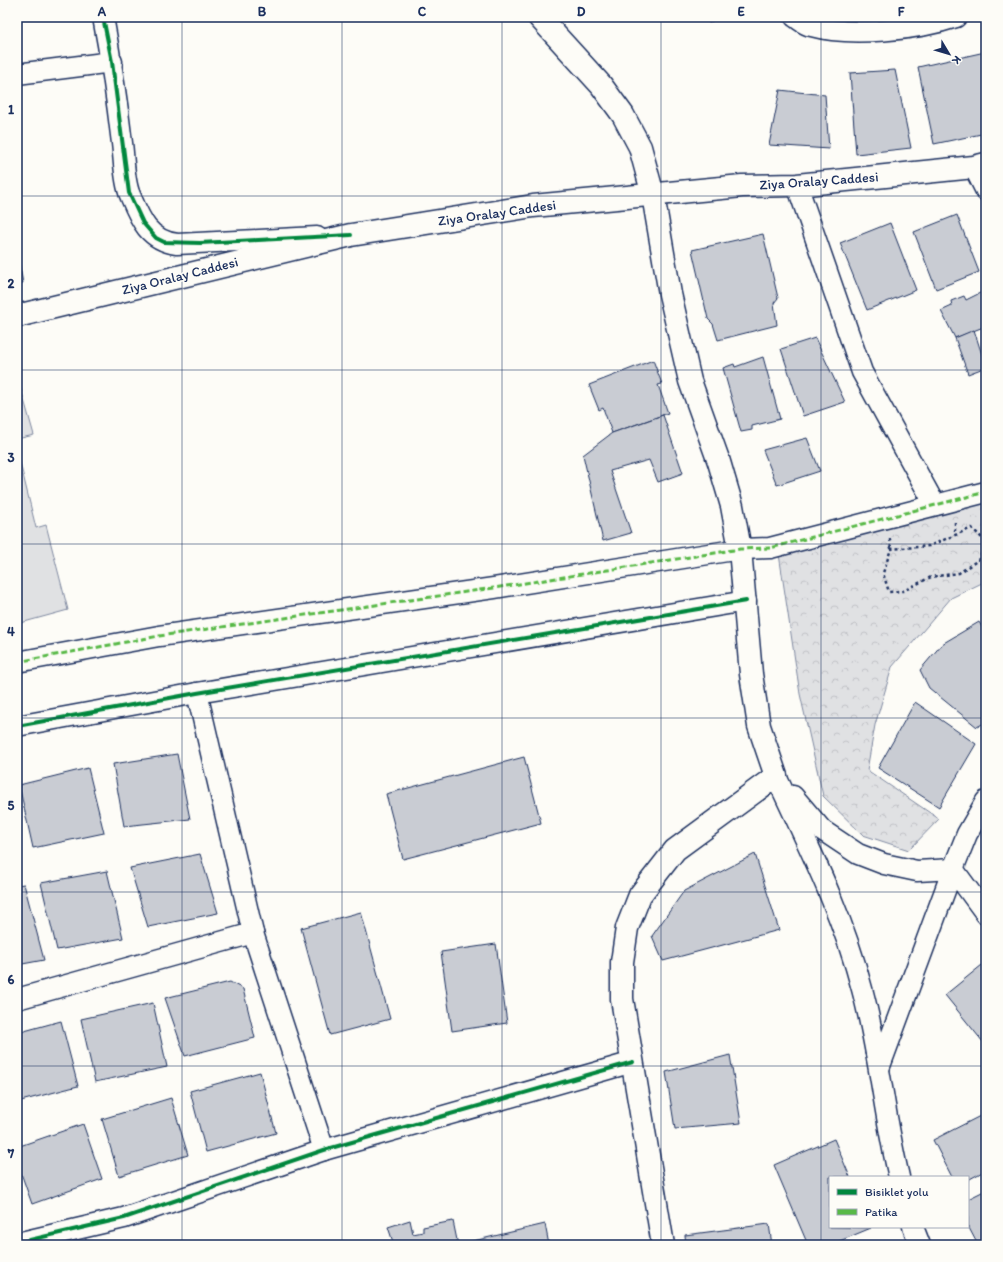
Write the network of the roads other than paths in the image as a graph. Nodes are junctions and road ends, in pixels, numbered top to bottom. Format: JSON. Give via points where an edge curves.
{"nodes":[{"id":1,"x":103,"y":17,"type":"edge"},
{"id":2,"x":539,"y":17,"type":"edge"},
{"id":3,"x":795,"y":17,"type":"edge"},
{"id":4,"x":956,"y":17,"type":"edge"},
{"id":5,"x":112,"y":62,"type":"junction"},
{"id":6,"x":17,"y":74,"type":"edge"},
{"id":7,"x":980,"y":165,"type":"edge"},
{"id":8,"x":798,"y":185,"type":"junction"},
{"id":9,"x":986,"y":191,"type":"edge"},
{"id":10,"x":653,"y":195,"type":"junction"},
{"id":11,"x":351,"y":235,"type":"junction"},
{"id":12,"x":17,"y":316,"type":"edge"},
{"id":13,"x":986,"y":492,"type":"edge"},
{"id":14,"x":935,"y":505,"type":"junction"},
{"id":15,"x":740,"y":549,"type":"junction"},
{"id":16,"x":746,"y":601,"type":"junction"},
{"id":17,"x":17,"y":662,"type":"edge"},
{"id":18,"x":197,"y":693,"type":"junction"},
{"id":19,"x":17,"y":726,"type":"edge"},
{"id":20,"x":776,"y":776,"type":"junction"},
{"id":21,"x":986,"y":801,"type":"edge"},
{"id":22,"x":953,"y":869,"type":"junction"},
{"id":23,"x":986,"y":914,"type":"edge"},
{"id":24,"x":253,"y":933,"type":"junction"},
{"id":25,"x":17,"y":999,"type":"edge"},
{"id":26,"x":633,"y":1062,"type":"junction"},
{"id":27,"x":880,"y":1066,"type":"junction"},
{"id":28,"x":324,"y":1150,"type":"junction"},
{"id":29,"x":899,"y":1176,"type":"edge"},
{"id":30,"x":913,"y":1228,"type":"edge"},
{"id":31,"x":17,"y":1243,"type":"edge"},
{"id":32,"x":664,"y":1245,"type":"edge"},
{"id":33,"x":920,"y":1245,"type":"edge"}],
"edges":[{"from":1,"to":5,"type":"street"},
{"from":2,"to":10,"type":"main road","via":[[601,85],[623,115],[640,147]]},
{"from":3,"to":4,"type":"street","via":[[809,26],[841,32],[892,30]]},
{"from":5,"to":6,"type":"street"},
{"from":5,"to":11,"type":"street","via":[[129,193],[143,222],[156,238],[164,242],[200,243]]},
{"from":7,"to":8,"type":"main road","name":"Ziya Oralay Caddesi"},
{"from":7,"to":9,"type":"street"},
{"from":8,"to":10,"type":"main road","name":"Ziya Oralay Caddesi","via":[[742,186]]},
{"from":8,"to":14,"type":"street","via":[[862,372]]},
{"from":10,"to":11,"type":"main road","name":"Ziya Oralay Caddesi","via":[[533,206]]},
{"from":10,"to":15,"type":"main road","via":[[670,294],[690,381],[719,462],[732,506]]},
{"from":11,"to":12,"type":"main road","name":"Ziya Oralay Caddesi"},
{"from":13,"to":14,"type":"street"},
{"from":14,"to":15,"type":"street","via":[[770,548]]},
{"from":15,"to":16,"type":"main road"},
{"from":15,"to":17,"type":"street","via":[[494,588],[159,636]]},
{"from":16,"to":18,"type":"street"},
{"from":16,"to":20,"type":"main road","via":[[759,726]]},
{"from":18,"to":19,"type":"street"},
{"from":18,"to":24,"type":"street"},
{"from":20,"to":22,"type":"street","via":[[822,830],[858,854],[884,864],[917,871]]},
{"from":20,"to":26,"type":"main road","via":[[675,850],[640,895],[627,928],[622,962],[622,999]]},
{"from":20,"to":27,"type":"street","via":[[834,903],[862,989]]},
{"from":21,"to":22,"type":"street","via":[[967,834]]},
{"from":22,"to":23,"type":"street"},
{"from":22,"to":27,"type":"street"},
{"from":24,"to":25,"type":"street"},
{"from":24,"to":28,"type":"street"},
{"from":26,"to":28,"type":"street"},
{"from":26,"to":32,"type":"main road"},
{"from":27,"to":29,"type":"street","via":[[888,1132]]},
{"from":28,"to":31,"type":"street","via":[[124,1218]]},
{"from":30,"to":33,"type":"street"}]}
